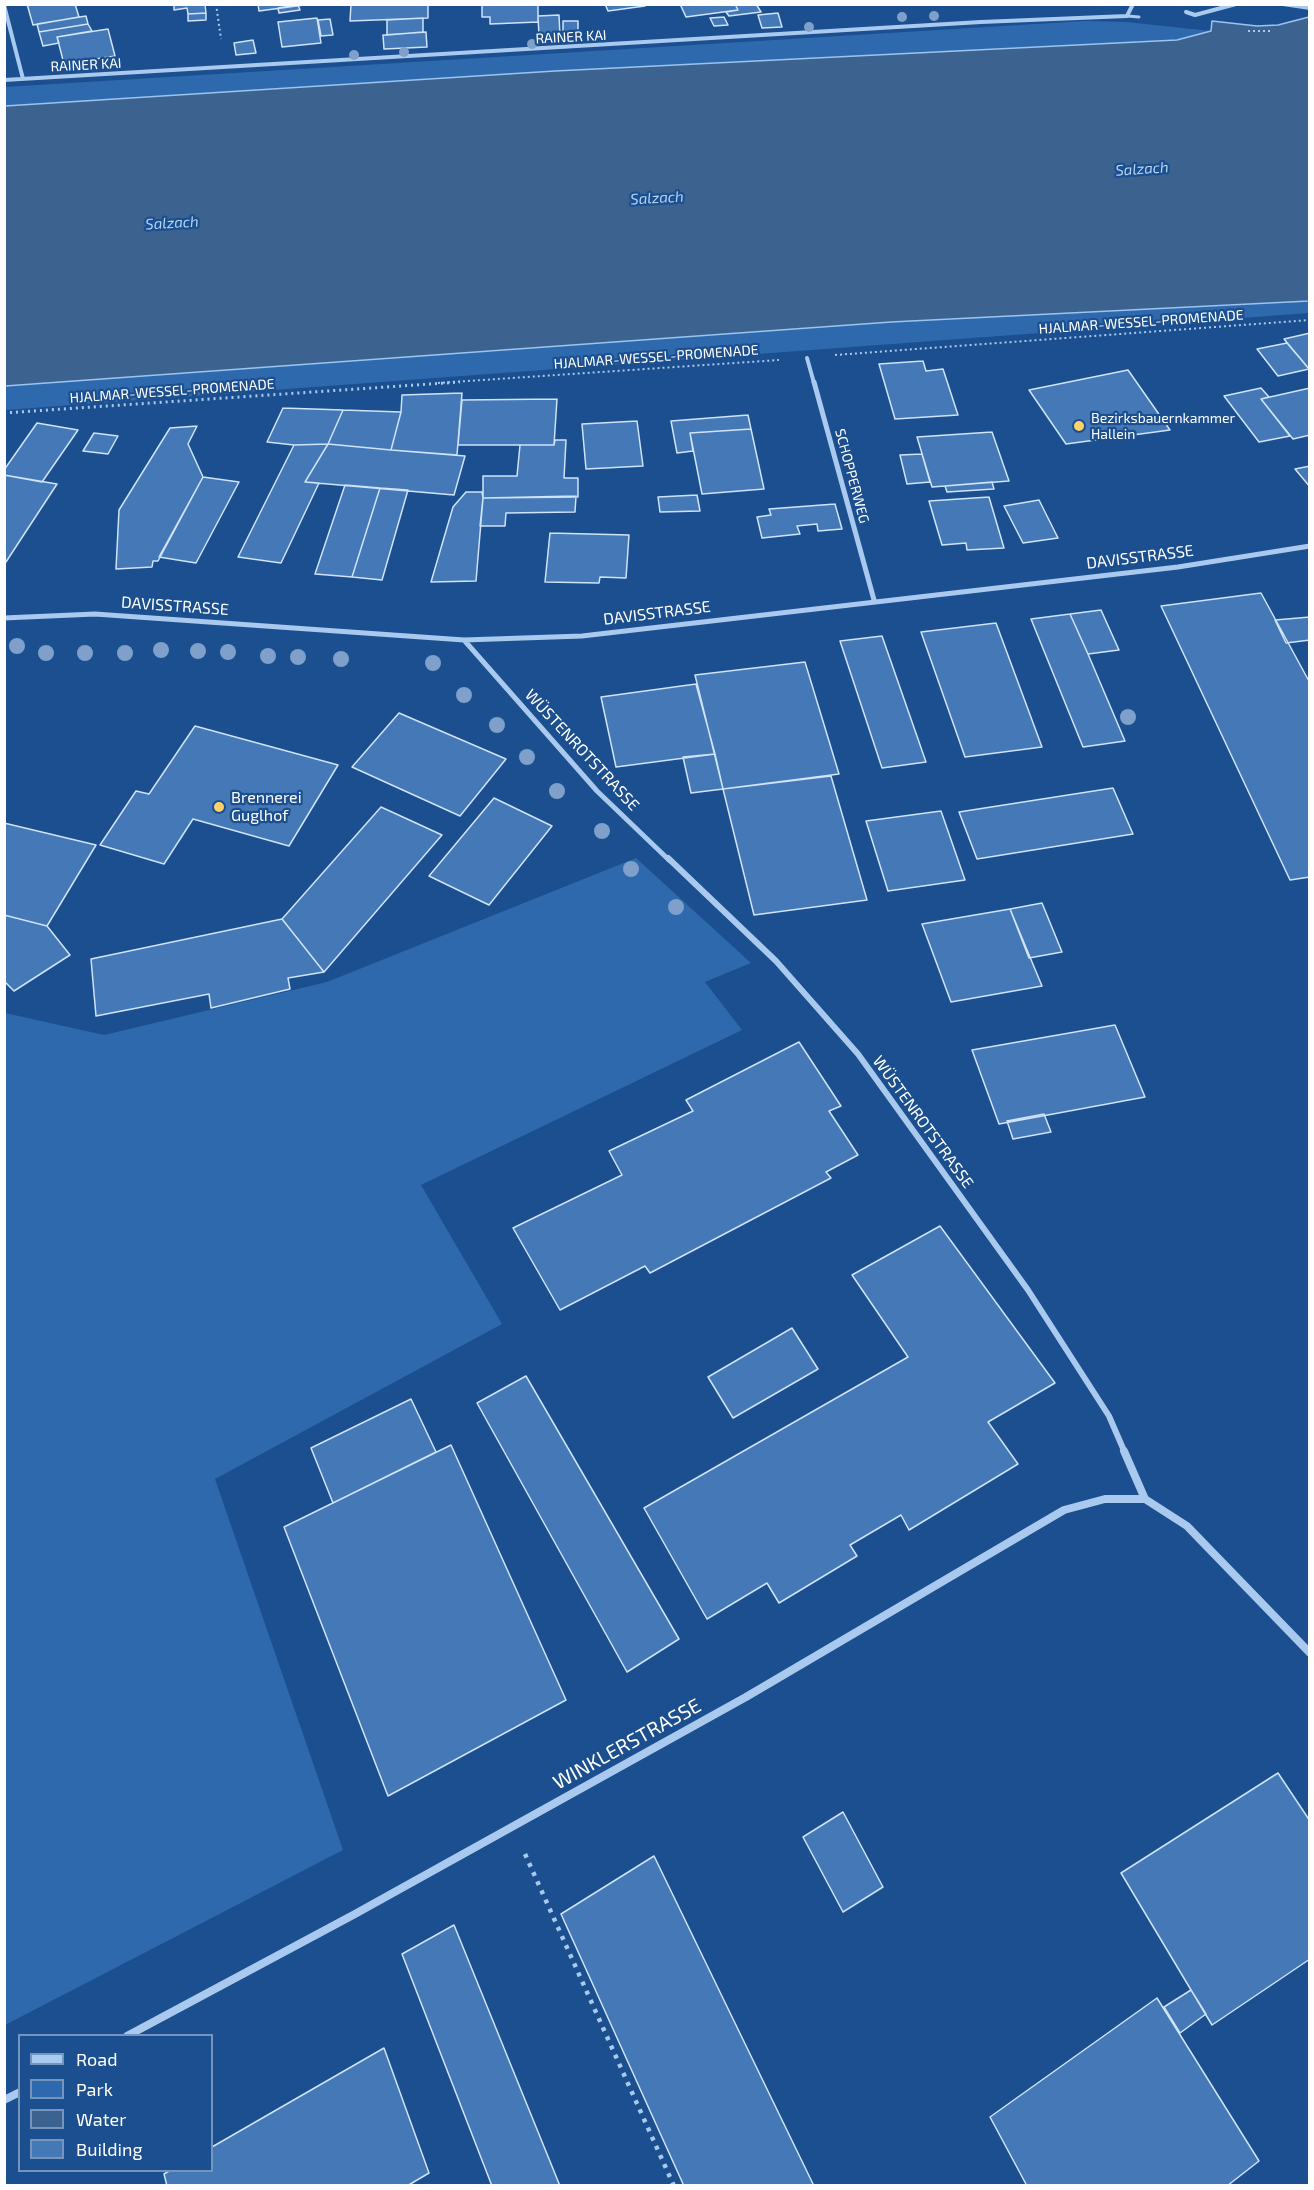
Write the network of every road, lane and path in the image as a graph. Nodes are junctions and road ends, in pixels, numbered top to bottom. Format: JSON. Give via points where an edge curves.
{"nodes":[{"id":1,"x":1133,"y":4,"type":"edge"},
{"id":2,"x":1236,"y":4,"type":"edge"},
{"id":3,"x":1283,"y":4,"type":"edge"},
{"id":4,"x":4,"y":5,"type":"edge"},
{"id":5,"x":1310,"y":8,"type":"edge"},
{"id":6,"x":1186,"y":12,"type":"dead end"},
{"id":7,"x":1127,"y":16,"type":"junction"},
{"id":8,"x":1139,"y":17,"type":"dead end"},
{"id":9,"x":23,"y":79,"type":"junction"},
{"id":10,"x":4,"y":80,"type":"edge"},
{"id":11,"x":1310,"y":320,"type":"edge"},
{"id":12,"x":807,"y":358,"type":"junction"},
{"id":13,"x":4,"y":413,"type":"edge"},
{"id":14,"x":1310,"y":546,"type":"edge"},
{"id":15,"x":874,"y":600,"type":"junction"},
{"id":16,"x":4,"y":618,"type":"edge"},
{"id":17,"x":464,"y":640,"type":"junction"},
{"id":18,"x":1145,"y":1499,"type":"junction"},
{"id":19,"x":1310,"y":1653,"type":"edge"},
{"id":20,"x":512,"y":1826,"type":"junction"},
{"id":21,"x":131,"y":2034,"type":"edge"},
{"id":22,"x":18,"y":2093,"type":"edge"},
{"id":23,"x":4,"y":2100,"type":"edge"},
{"id":24,"x":674,"y":2186,"type":"edge"}],
"edges":[{"from":1,"to":7,"type":"street"},
{"from":2,"to":6,"type":"street","via":[[1195,15]]},
{"from":3,"to":5,"type":"street"},
{"from":4,"to":9,"type":"street"},
{"from":7,"to":8,"type":"lane","name":"RAINER KAI"},
{"from":7,"to":9,"type":"street","name":"RAINER KAI"},
{"from":9,"to":10,"type":"street","name":"RAINER KAI"},
{"from":11,"to":12,"type":"path","name":"HJALMAR-WESSEL-PROMENADE"},
{"from":12,"to":13,"type":"path","name":"HJALMAR-WESSEL-PROMENADE"},
{"from":12,"to":15,"type":"street","name":"SCHOPPERWEG"},
{"from":14,"to":15,"type":"street","name":"DAVISSTRASSE","via":[[1178,567]]},
{"from":15,"to":17,"type":"street","name":"DAVISSTRASSE","via":[[582,636]]},
{"from":16,"to":17,"type":"street","name":"DAVISSTRASSE","via":[[94,614]]},
{"from":17,"to":18,"type":"street","name":"WÜSTENROTSTRASSE","via":[[597,791],[776,961],[858,1054],[1028,1290],[1109,1416]]},
{"from":18,"to":19,"type":"street","via":[[1187,1526]]},
{"from":18,"to":20,"type":"street","name":"WINKLERSTRASSE","via":[[1105,1499],[1064,1509],[746,1697]]},
{"from":20,"to":21,"type":"street","name":"WINKLERSTRASSE"},
{"from":20,"to":24,"type":"path"},
{"from":22,"to":23,"type":"street"}]}
